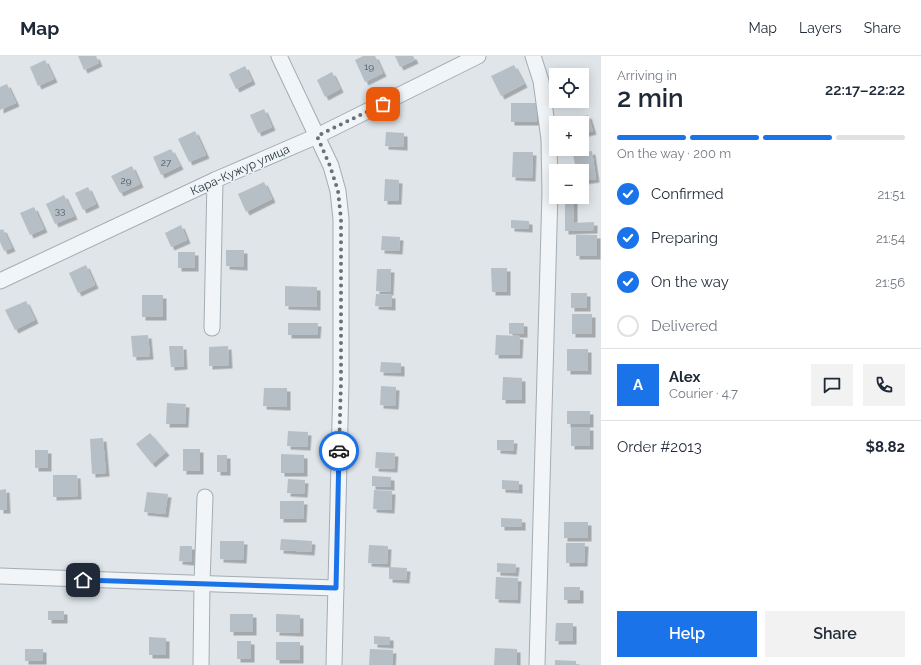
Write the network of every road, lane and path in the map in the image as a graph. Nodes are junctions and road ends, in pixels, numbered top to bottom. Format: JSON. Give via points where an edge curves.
{"nodes":[{"id":1,"x":279,"y":56,"type":"edge"},
{"id":2,"x":478,"y":56,"type":"edge"},
{"id":3,"x":533,"y":56,"type":"edge"},
{"id":4,"x":317,"y":136,"type":"junction"},
{"id":5,"x":215,"y":180,"type":"junction"},
{"id":6,"x":0,"y":281,"type":"edge"},
{"id":7,"x":212,"y":328,"type":"dead end"},
{"id":8,"x":205,"y":497,"type":"dead end"},
{"id":9,"x":0,"y":576,"type":"edge"},
{"id":10,"x":202,"y":583,"type":"junction"},
{"id":11,"x":336,"y":588,"type":"junction"},
{"id":12,"x":201,"y":665,"type":"edge"},
{"id":13,"x":334,"y":665,"type":"edge"},
{"id":14,"x":537,"y":665,"type":"edge"}],
"edges":[{"from":1,"to":4,"type":"street"},
{"from":2,"to":4,"type":"street","name":"Кара-Кужур улица"},
{"from":3,"to":14,"type":"street","via":[[541,81],[549,139],[550,192]]},
{"from":4,"to":5,"type":"street","name":"Кара-Кужур улица"},
{"from":4,"to":11,"type":"street","via":[[338,191],[341,219],[341,382]]},
{"from":5,"to":6,"type":"street","name":"Кара-Кужур улица"},
{"from":5,"to":7,"type":"street"},
{"from":8,"to":10,"type":"street"},
{"from":9,"to":10,"type":"street"},
{"from":10,"to":11,"type":"street"},
{"from":10,"to":12,"type":"street"},
{"from":11,"to":13,"type":"street"}]}
